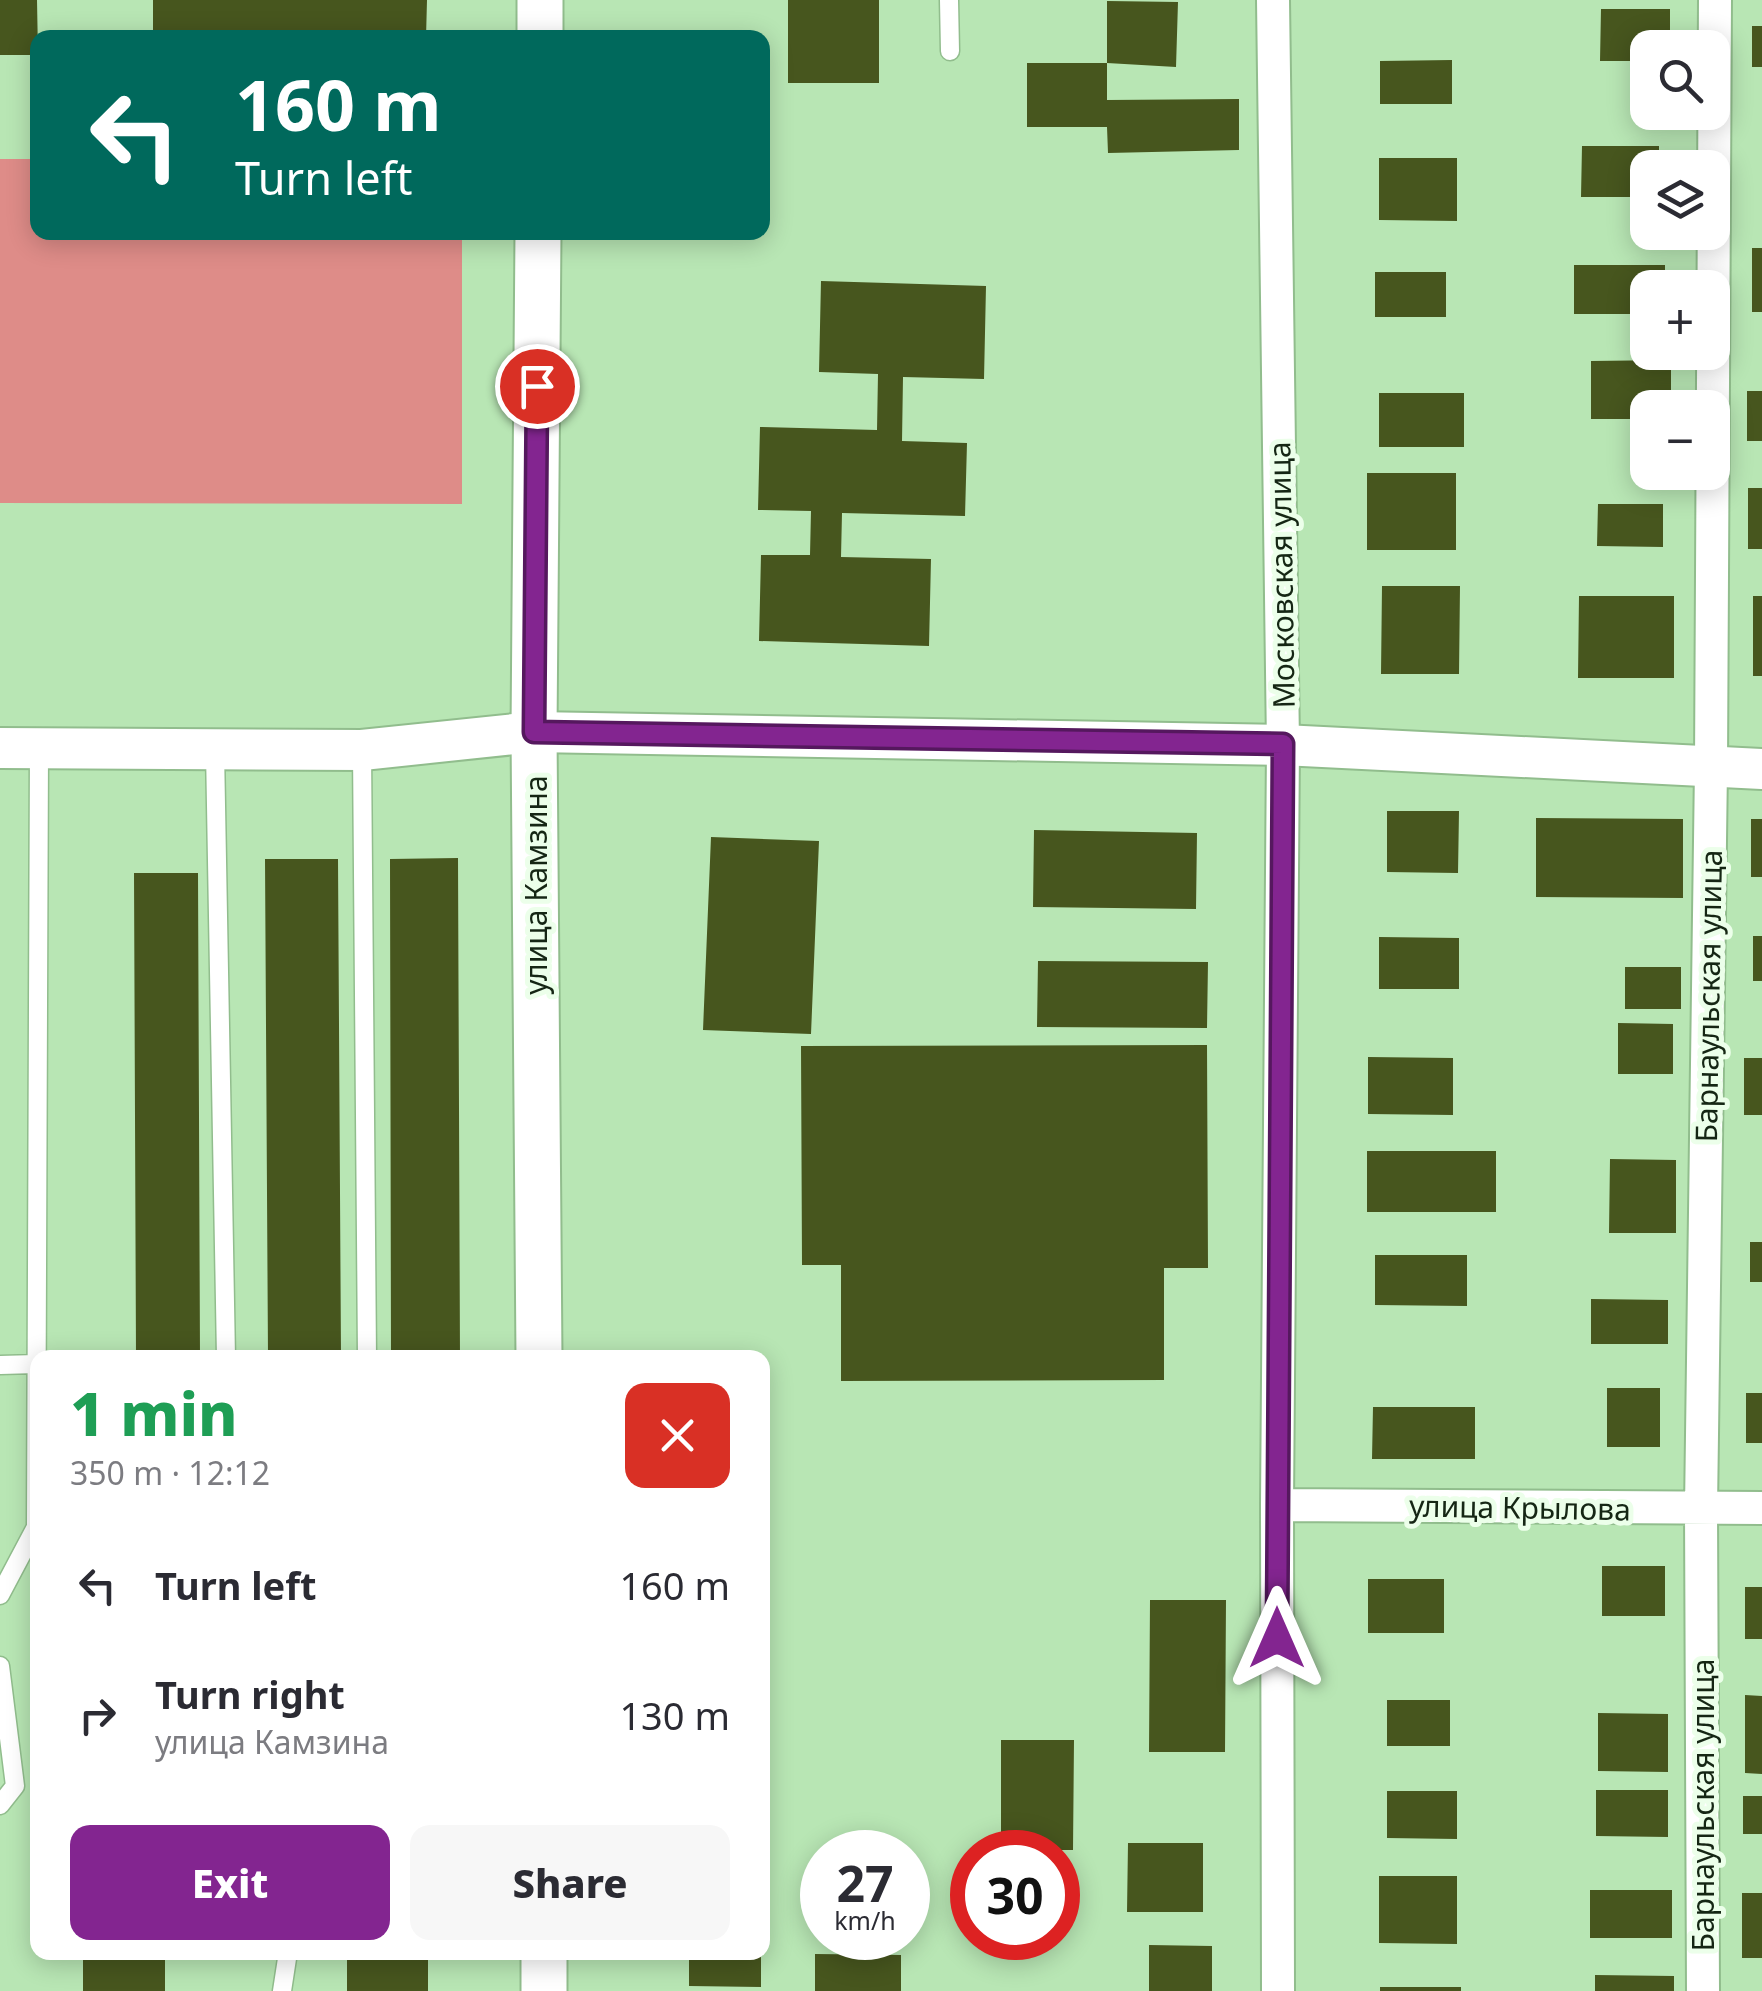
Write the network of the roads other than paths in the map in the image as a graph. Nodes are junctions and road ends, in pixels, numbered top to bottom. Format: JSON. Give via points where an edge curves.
{"nodes":[{"id":1,"x":540,"y":0,"type":"edge"},
{"id":2,"x":950,"y":0,"type":"edge"},
{"id":3,"x":1273,"y":0,"type":"edge"},
{"id":4,"x":1715,"y":0,"type":"edge"},
{"id":5,"x":540,"y":30,"type":"edge"},
{"id":6,"x":950,"y":51,"type":"dead end"},
{"id":7,"x":538,"y":240,"type":"edge"},
{"id":8,"x":534,"y":732,"type":"junction"},
{"id":9,"x":1283,"y":744,"type":"junction"},
{"id":10,"x":20,"y":748,"type":"edge"},
{"id":11,"x":215,"y":749,"type":"junction"},
{"id":12,"x":362,"y":750,"type":"junction"},
{"id":13,"x":1711,"y":767,"type":"junction"},
{"id":14,"x":1762,"y":768,"type":"edge"},
{"id":15,"x":36,"y":1350,"type":"edge"},
{"id":16,"x":226,"y":1350,"type":"edge"},
{"id":17,"x":367,"y":1350,"type":"edge"},
{"id":18,"x":539,"y":1350,"type":"edge"},
{"id":19,"x":0,"y":1364,"type":"edge"},
{"id":20,"x":30,"y":1364,"type":"edge"},
{"id":21,"x":1277,"y":1504,"type":"junction"},
{"id":22,"x":1762,"y":1508,"type":"edge"},
{"id":23,"x":1701,"y":1509,"type":"junction"},
{"id":24,"x":30,"y":1538,"type":"edge"},
{"id":25,"x":0,"y":1595,"type":"edge"},
{"id":26,"x":0,"y":1666,"type":"edge"},
{"id":27,"x":0,"y":1805,"type":"edge"},
{"id":28,"x":287,"y":1960,"type":"edge"},
{"id":29,"x":544,"y":1960,"type":"edge"},
{"id":30,"x":282,"y":1991,"type":"edge"},
{"id":31,"x":544,"y":1991,"type":"edge"},
{"id":32,"x":1278,"y":1991,"type":"edge"},
{"id":33,"x":1703,"y":1991,"type":"edge"}],
"edges":[{"from":1,"to":5,"type":"main road"},
{"from":2,"to":6,"type":"lane"},
{"from":3,"to":9,"type":"street","name":"Московская улица"},
{"from":4,"to":13,"type":"street","name":"Барнаульская улица"},
{"from":7,"to":8,"type":"main road","name":"улица Камзина"},
{"from":8,"to":9,"type":"street"},
{"from":8,"to":12,"type":"street"},
{"from":8,"to":18,"type":"main road","name":"улица Камзина"},
{"from":9,"to":13,"type":"street"},
{"from":9,"to":21,"type":"street","name":"Московская улица"},
{"from":10,"to":11,"type":"street"},
{"from":10,"to":15,"type":"lane"},
{"from":11,"to":12,"type":"street"},
{"from":11,"to":16,"type":"lane"},
{"from":12,"to":17,"type":"lane"},
{"from":13,"to":14,"type":"street"},
{"from":13,"to":23,"type":"street","name":"Барнаульская улица"},
{"from":19,"to":20,"type":"lane"},
{"from":21,"to":23,"type":"street","name":"улица Крылова"},
{"from":21,"to":32,"type":"street","name":"Московская улица"},
{"from":22,"to":23,"type":"street","name":"улица Крылова"},
{"from":23,"to":33,"type":"street","name":"Барнаульская улица"},
{"from":24,"to":25,"type":"lane"},
{"from":26,"to":27,"type":"lane","via":[[15,1786]]},
{"from":28,"to":30,"type":"lane"},
{"from":29,"to":31,"type":"main road"}]}
